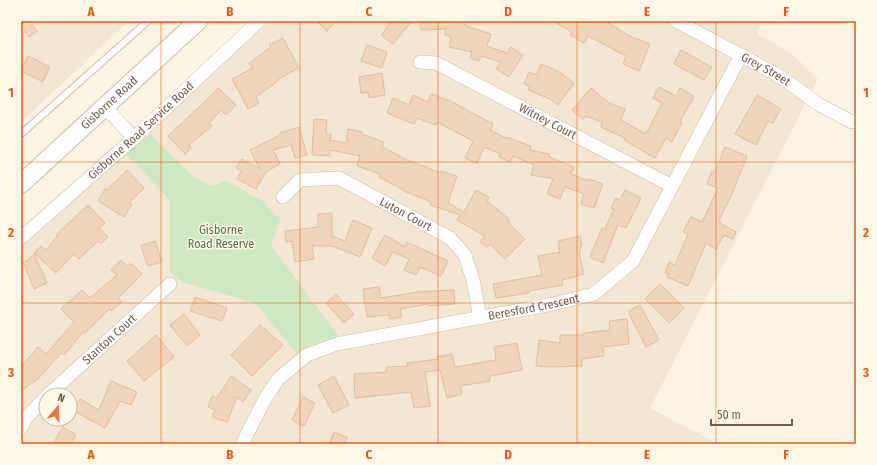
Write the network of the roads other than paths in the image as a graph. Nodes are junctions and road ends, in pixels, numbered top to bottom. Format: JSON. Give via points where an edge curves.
{"nodes":[{"id":1,"x":148,"y":21,"type":"edge"},
{"id":2,"x":198,"y":21,"type":"edge"},
{"id":3,"x":259,"y":21,"type":"edge"},
{"id":4,"x":676,"y":21,"type":"edge"},
{"id":5,"x":741,"y":55,"type":"junction"},
{"id":6,"x":420,"y":62,"type":"dead end"},
{"id":7,"x":106,"y":106,"type":"junction"},
{"id":8,"x":852,"y":122,"type":"dead end"},
{"id":9,"x":21,"y":134,"type":"edge"},
{"id":10,"x":134,"y":138,"type":"junction"},
{"id":11,"x":21,"y":184,"type":"edge"},
{"id":12,"x":672,"y":186,"type":"junction"},
{"id":13,"x":283,"y":197,"type":"dead end"},
{"id":14,"x":21,"y":238,"type":"edge"},
{"id":15,"x":170,"y":284,"type":"dead end"},
{"id":16,"x":480,"y":318,"type":"junction"},
{"id":17,"x":57,"y":387,"type":"edge"},
{"id":18,"x":38,"y":405,"type":"edge"},
{"id":19,"x":21,"y":428,"type":"edge"},
{"id":20,"x":242,"y":444,"type":"edge"}],
"edges":[{"from":1,"to":9,"type":"lane"},
{"from":2,"to":7,"type":"main road","name":"Gisborne Road"},
{"from":3,"to":10,"type":"street","name":"Gisborne Road Service Road"},
{"from":4,"to":5,"type":"street","name":"Grey Street"},
{"from":5,"to":8,"type":"street","name":"Grey Street","via":[[774,73],[818,104]]},
{"from":5,"to":12,"type":"street","name":"Beresford Crescent"},
{"from":6,"to":12,"type":"street","name":"Witney Court","via":[[436,64]]},
{"from":7,"to":10,"type":"street"},
{"from":7,"to":11,"type":"main road","name":"Gisborne Road"},
{"from":10,"to":14,"type":"street","name":"Gisborne Road Service Road"},
{"from":12,"to":16,"type":"street","name":"Beresford Crescent","via":[[633,261],[594,294]]},
{"from":13,"to":16,"type":"street","name":"Luton Court","via":[[300,180],[339,178],[450,238],[465,255]]},
{"from":15,"to":17,"type":"street","name":"Stanton Court"},
{"from":16,"to":20,"type":"street","name":"Beresford Crescent","via":[[337,344],[307,355],[278,379]]},
{"from":18,"to":19,"type":"street"}]}
